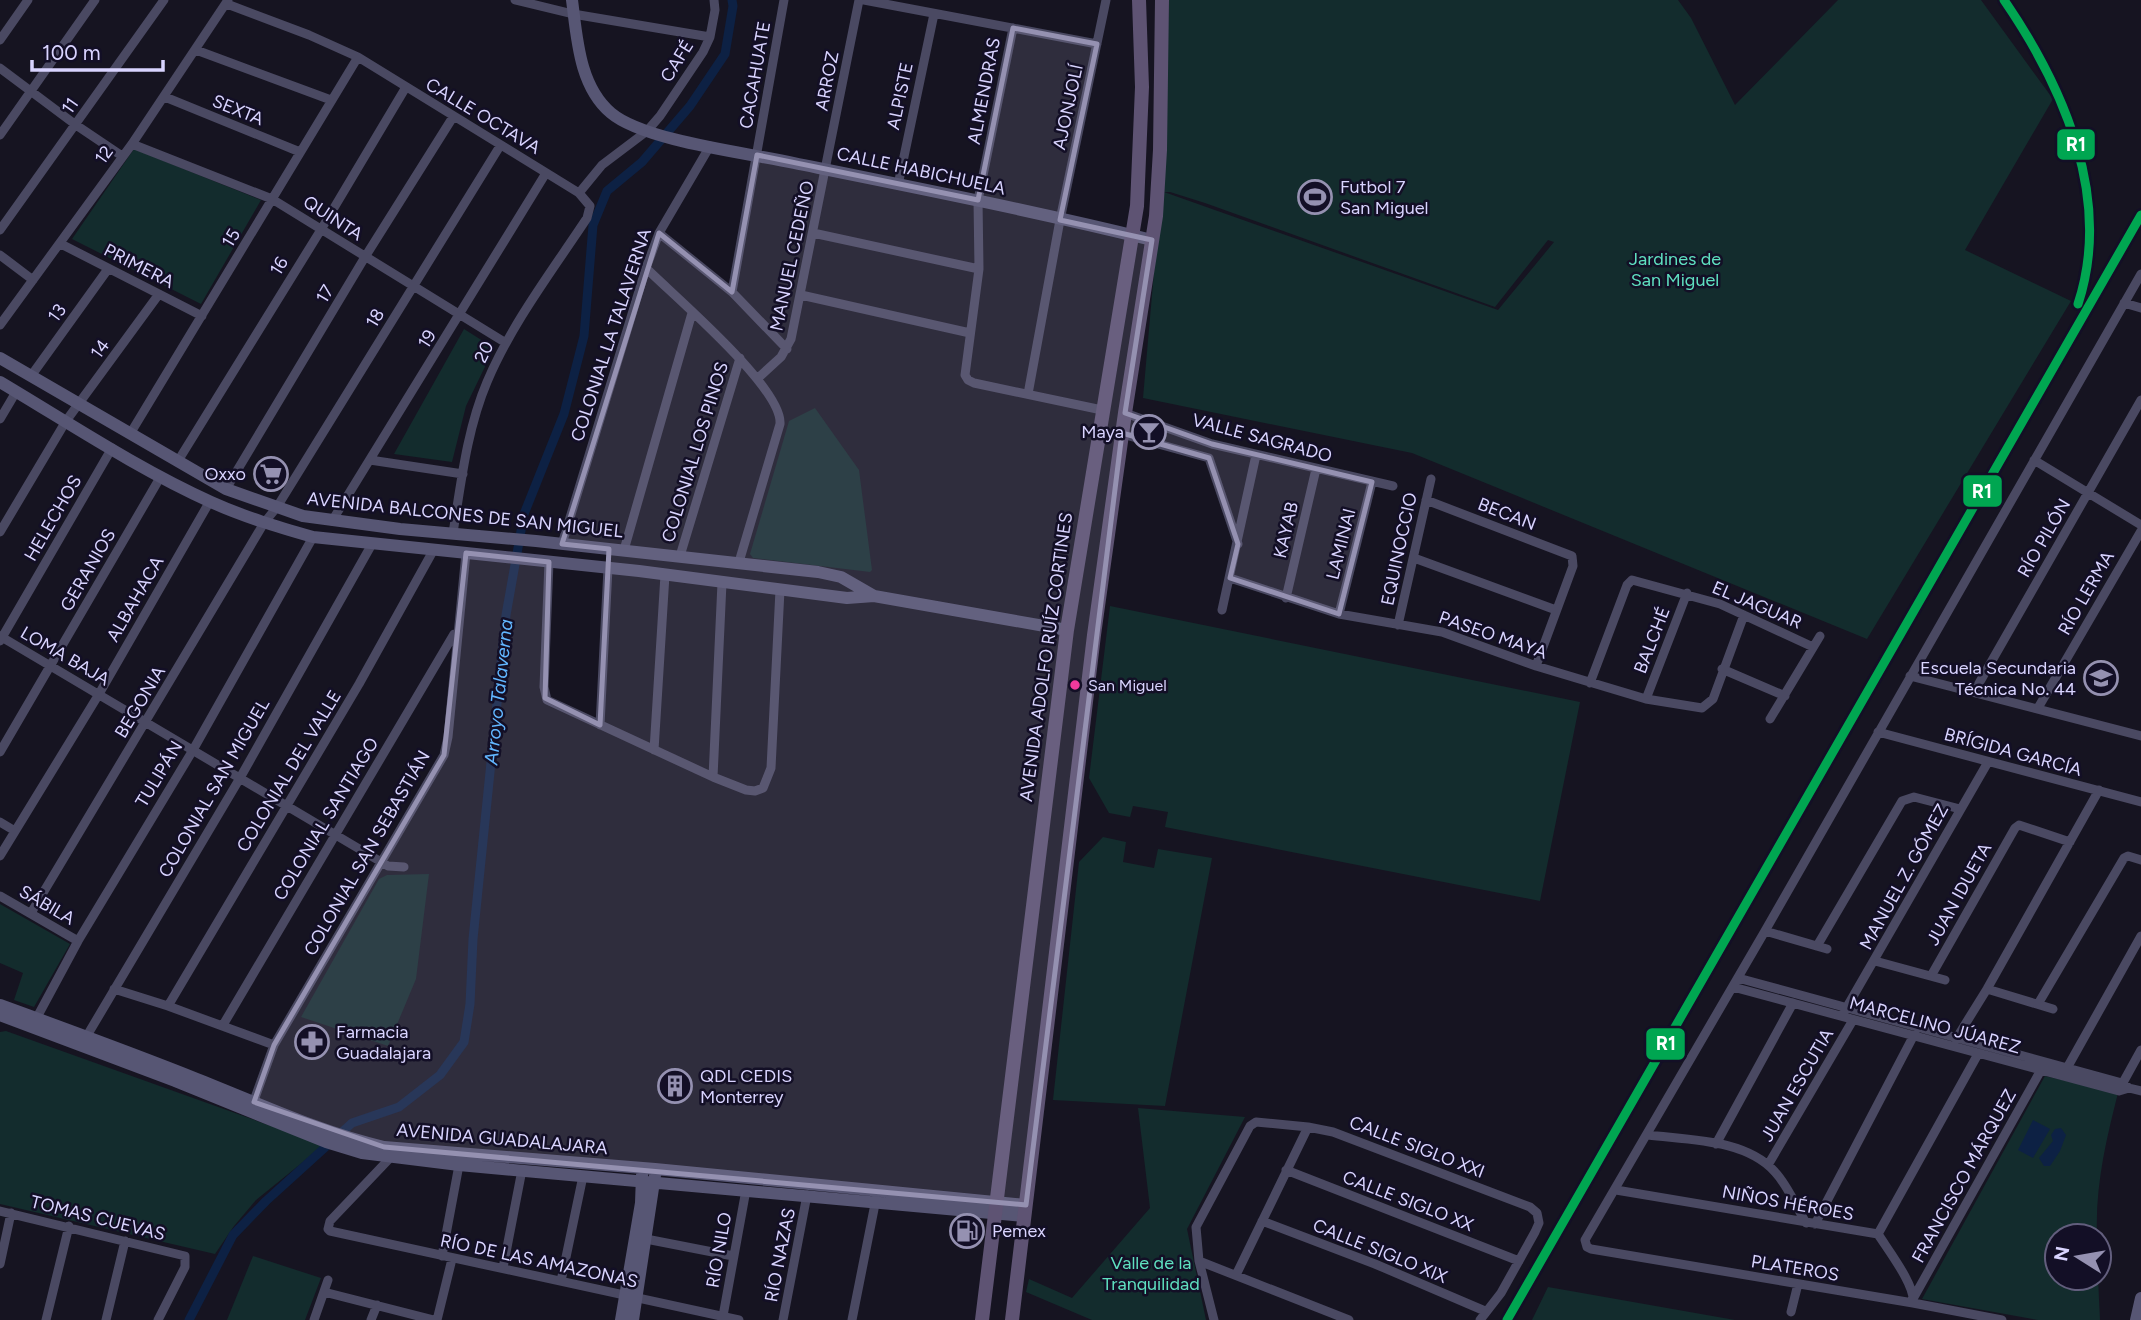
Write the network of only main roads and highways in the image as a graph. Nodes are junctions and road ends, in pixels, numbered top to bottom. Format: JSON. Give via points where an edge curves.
{"nodes":[{"id":1,"x":1139,"y":0,"type":"edge"},
{"id":2,"x":1162,"y":0,"type":"edge"},
{"id":3,"x":982,"y":1320,"type":"edge"},
{"id":4,"x":1012,"y":1320,"type":"edge"}],
"edges":[{"from":1,"to":3,"type":"main road","name":"AVENIDA ADOLFO RUÍZ CORTINES","via":[[1139,183],[1066,630]]},
{"from":2,"to":4,"type":"main road","via":[[1160,150],[1152,240],[1094,635]]}]}
